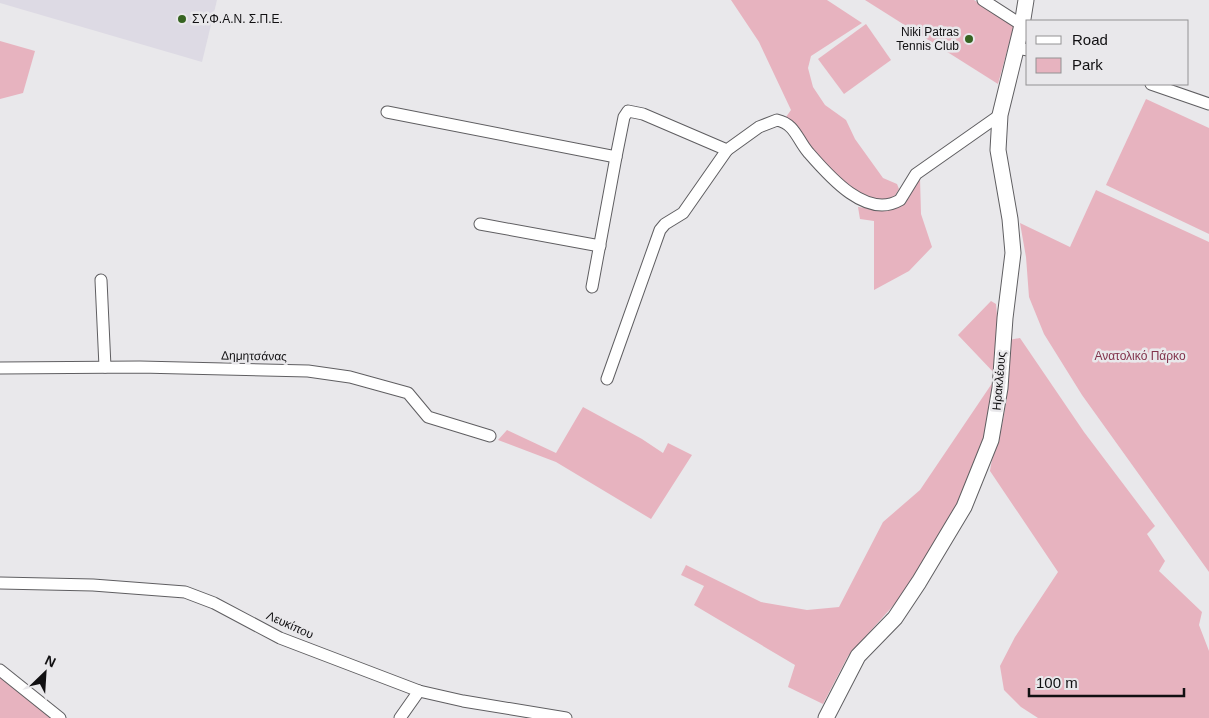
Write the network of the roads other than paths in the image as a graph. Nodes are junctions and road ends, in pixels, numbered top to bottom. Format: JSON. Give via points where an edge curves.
{"nodes":[{"id":1,"x":982,"y":0,"type":"edge"},
{"id":2,"x":1026,"y":0,"type":"edge"},
{"id":3,"x":1022,"y":25,"type":"junction"},
{"id":4,"x":1022,"y":49,"type":"edge"},
{"id":5,"x":1154,"y":85,"type":"edge"},
{"id":6,"x":1209,"y":104,"type":"edge"},
{"id":7,"x":388,"y":112,"type":"dead end"},
{"id":8,"x":1000,"y":115,"type":"junction"},
{"id":9,"x":727,"y":150,"type":"junction"},
{"id":10,"x":616,"y":157,"type":"junction"},
{"id":11,"x":480,"y":224,"type":"dead end"},
{"id":12,"x":600,"y":246,"type":"junction"},
{"id":13,"x":101,"y":280,"type":"dead end"},
{"id":14,"x":592,"y":287,"type":"dead end"},
{"id":15,"x":105,"y":367,"type":"junction"},
{"id":16,"x":0,"y":368,"type":"edge"},
{"id":17,"x":607,"y":379,"type":"dead end"},
{"id":18,"x":490,"y":436,"type":"dead end"},
{"id":19,"x":0,"y":583,"type":"edge"},
{"id":20,"x":0,"y":670,"type":"edge"},
{"id":21,"x":419,"y":692,"type":"junction"},
{"id":22,"x":60,"y":718,"type":"edge"},
{"id":23,"x":400,"y":718,"type":"edge"},
{"id":24,"x":566,"y":718,"type":"edge"},
{"id":25,"x":826,"y":718,"type":"edge"}],
"edges":[{"from":1,"to":3,"type":"street"},
{"from":2,"to":3,"type":"street","name":"Ηρακλέους"},
{"from":3,"to":4,"type":"street","name":"Ηρακλέους"},
{"from":4,"to":8,"type":"street","name":"Ηρακλέους"},
{"from":5,"to":6,"type":"street"},
{"from":7,"to":10,"type":"street"},
{"from":8,"to":9,"type":"street","via":[[916,174],[902,198],[888,204],[871,203],[851,193],[817,162],[791,126],[781,121],[767,123]]},
{"from":8,"to":25,"type":"street","name":"Ηρακλέους","via":[[998,150],[1013,253],[1000,388],[991,440],[964,507],[895,618],[858,656]]},
{"from":9,"to":10,"type":"street","via":[[628,111]]},
{"from":9,"to":17,"type":"street","via":[[683,213],[660,230]]},
{"from":10,"to":12,"type":"street"},
{"from":11,"to":12,"type":"street"},
{"from":12,"to":14,"type":"street"},
{"from":13,"to":15,"type":"street"},
{"from":15,"to":16,"type":"street","name":"Δημητσάνας"},
{"from":15,"to":18,"type":"street","name":"Δημητσάνας","via":[[308,371],[350,377],[408,393],[428,417]]},
{"from":19,"to":21,"type":"street","name":"Λευκίπου","via":[[93,584],[185,592],[208,600],[280,638]]},
{"from":20,"to":22,"type":"street"},
{"from":21,"to":23,"type":"street"},
{"from":21,"to":24,"type":"street","name":"Λευκίπου"}]}
